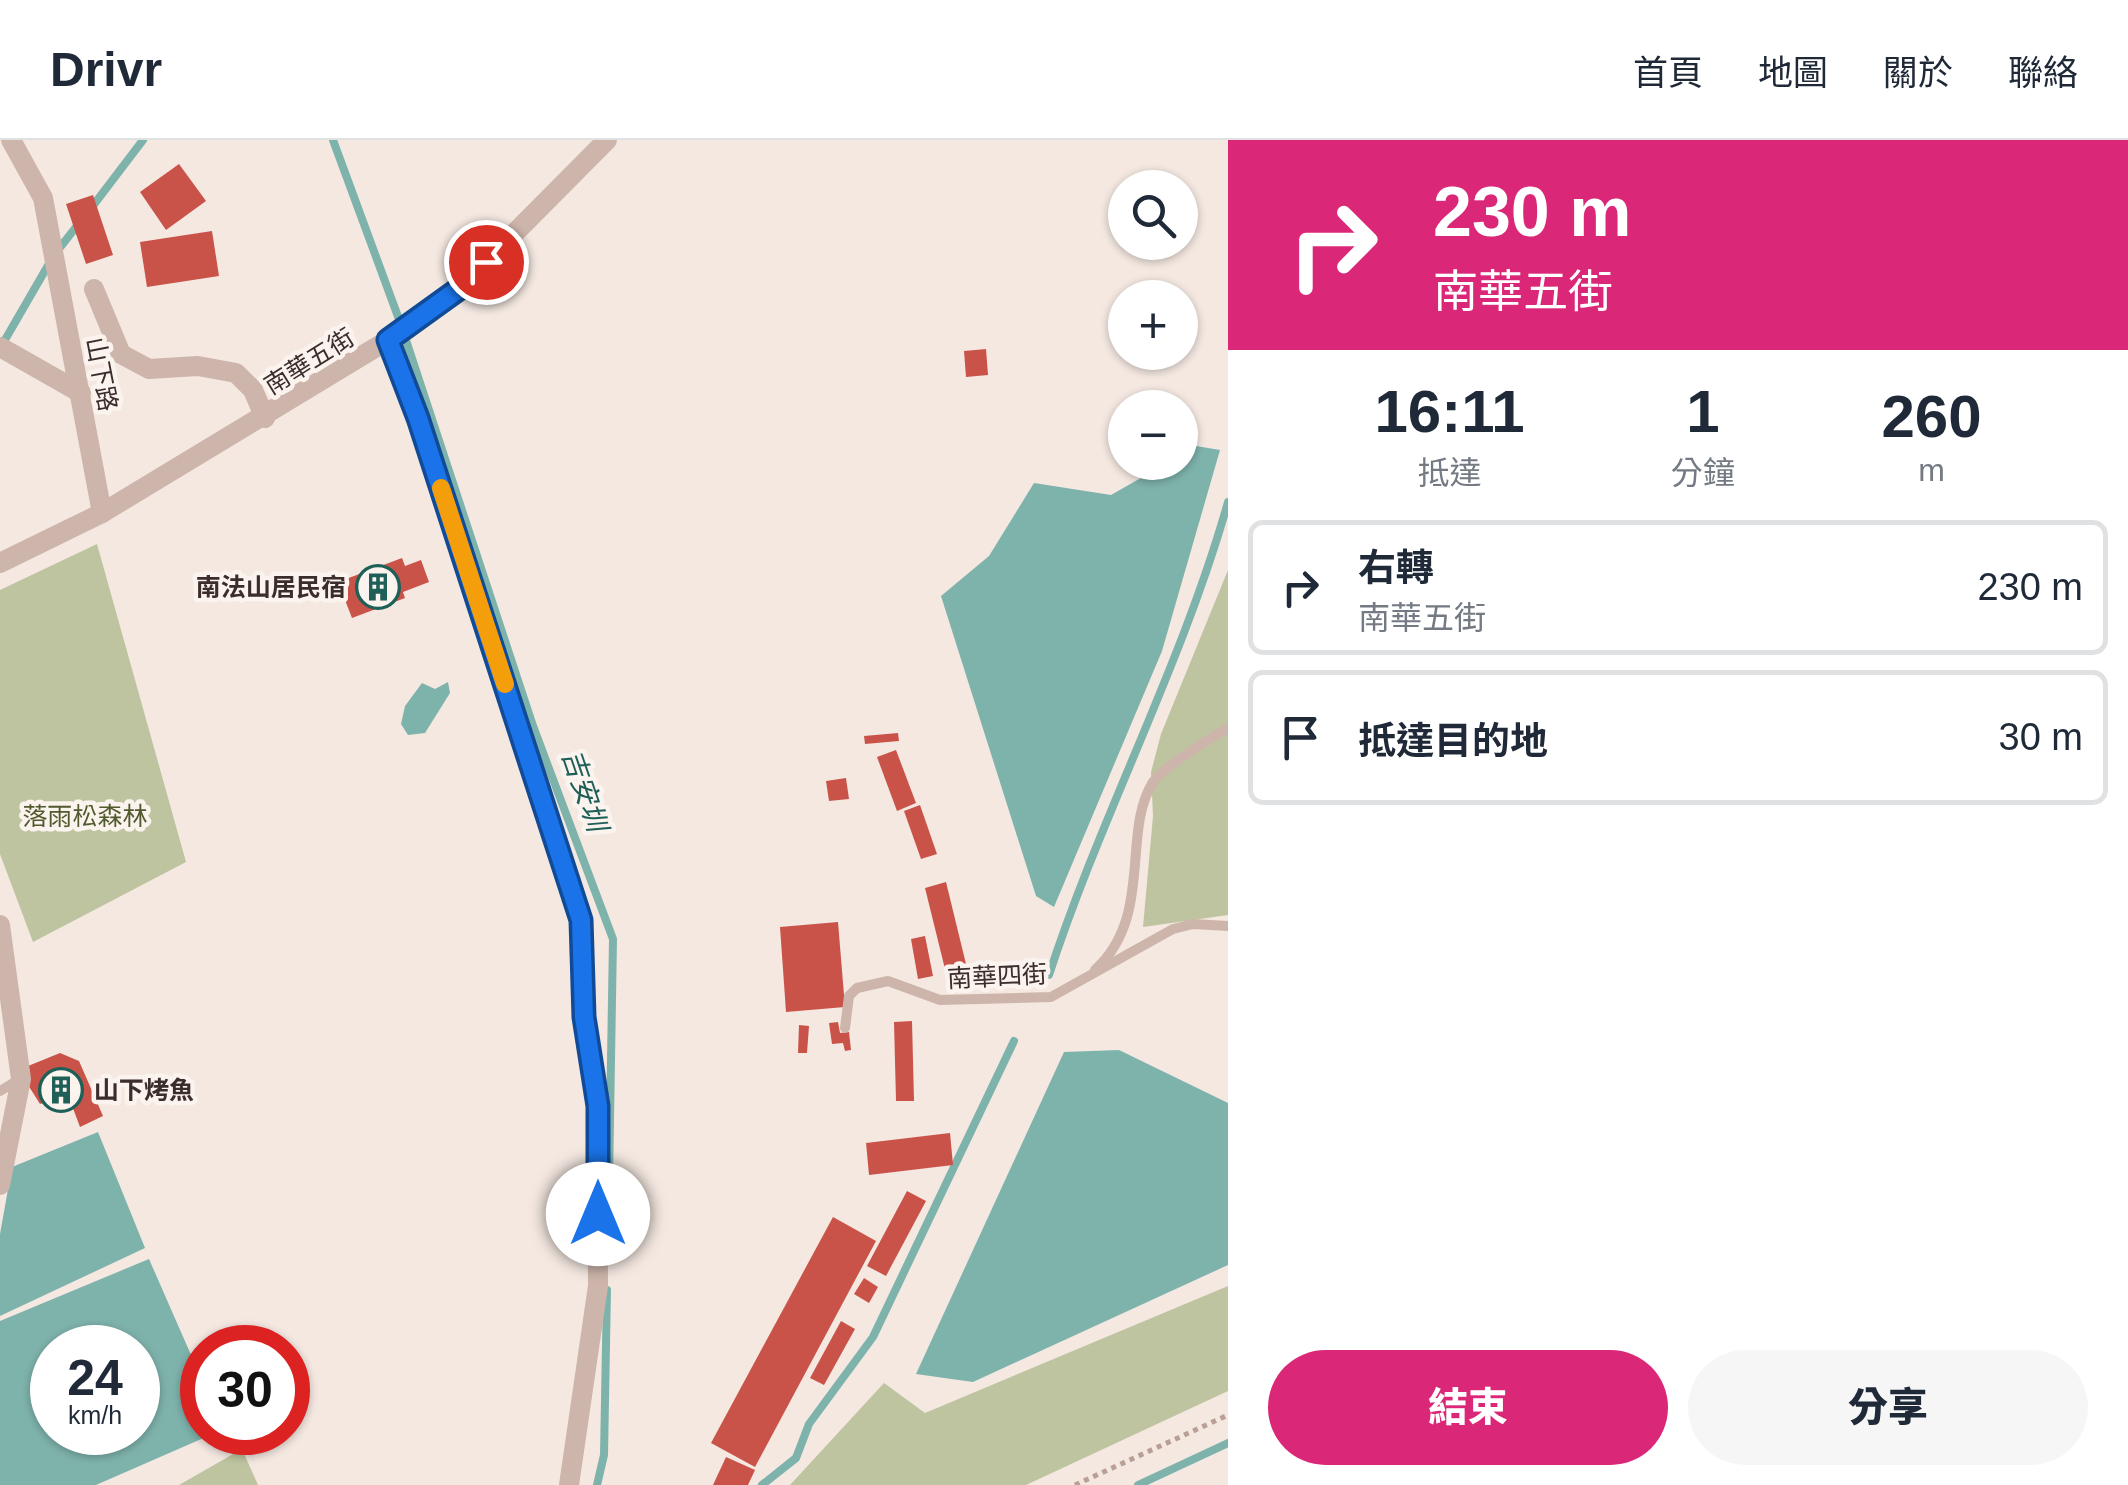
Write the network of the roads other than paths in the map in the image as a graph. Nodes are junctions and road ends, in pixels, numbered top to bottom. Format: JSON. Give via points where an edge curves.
{"nodes":[{"id":1,"x":11,"y":140,"type":"edge"},
{"id":2,"x":607,"y":140,"type":"edge"},
{"id":3,"x":94,"y":289,"type":"dead end"},
{"id":4,"x":388,"y":340,"type":"junction"},
{"id":5,"x":5,"y":351,"type":"edge"},
{"id":6,"x":81,"y":393,"type":"junction"},
{"id":7,"x":265,"y":418,"type":"junction"},
{"id":8,"x":102,"y":513,"type":"junction"},
{"id":9,"x":0,"y":563,"type":"edge"},
{"id":10,"x":1228,"y":728,"type":"edge"},
{"id":11,"x":0,"y":925,"type":"edge"},
{"id":12,"x":1228,"y":926,"type":"edge"},
{"id":13,"x":1072,"y":989,"type":"junction"},
{"id":14,"x":845,"y":1028,"type":"dead end"},
{"id":15,"x":20,"y":1079,"type":"junction"},
{"id":16,"x":0,"y":1091,"type":"edge"},
{"id":17,"x":0,"y":1185,"type":"edge"},
{"id":18,"x":569,"y":1485,"type":"edge"}],
"edges":[{"from":1,"to":6,"type":"street","name":"山下路","via":[[43,198]]},
{"from":2,"to":4,"type":"street","name":"南華五街","via":[[463,286]]},
{"from":3,"to":7,"type":"street","via":[[121,354],[150,368],[236,373],[253,390]]},
{"from":4,"to":7,"type":"street","name":"南華五街"},
{"from":4,"to":18,"type":"street","via":[[581,920],[584,1017],[598,1106],[598,1286]]},
{"from":5,"to":6,"type":"street"},
{"from":6,"to":8,"type":"street","name":"山下路"},
{"from":7,"to":8,"type":"street","name":"南華五街"},
{"from":8,"to":9,"type":"street"},
{"from":10,"to":13,"type":"lane","via":[[1154,781],[1118,939]]},
{"from":11,"to":15,"type":"street"},
{"from":12,"to":13,"type":"lane","name":"南華四街","via":[[1173,929]]},
{"from":13,"to":14,"type":"lane","name":"南華四街","via":[[1051,997],[940,1000],[888,982],[849,996]]},
{"from":15,"to":16,"type":"lane"},
{"from":15,"to":17,"type":"street"}]}
